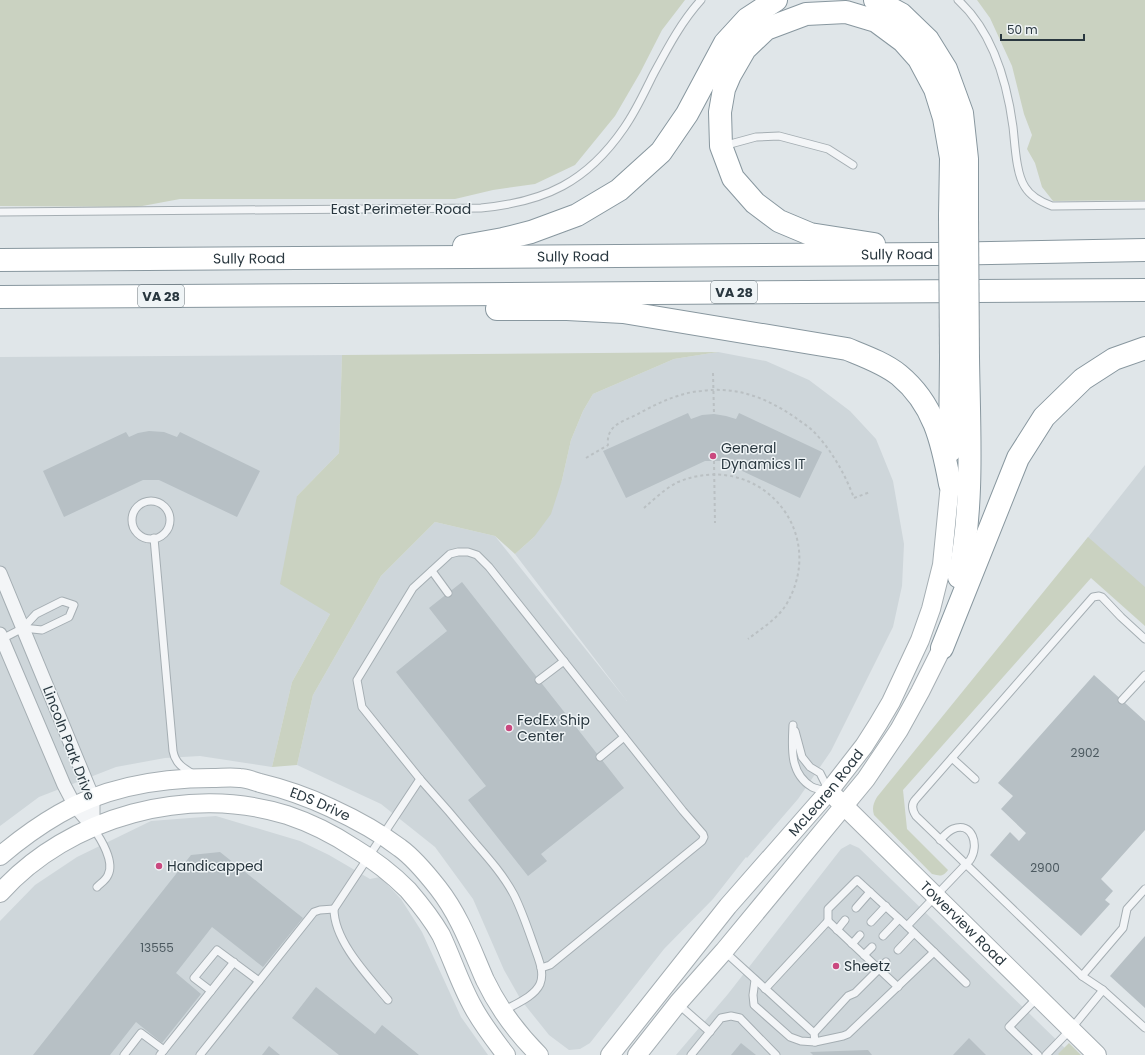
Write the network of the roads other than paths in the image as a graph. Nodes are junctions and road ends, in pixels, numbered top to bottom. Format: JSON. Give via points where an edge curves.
{"nodes":[{"id":1,"x":701,"y":0,"type":"edge"},
{"id":2,"x":776,"y":0,"type":"edge"},
{"id":3,"x":875,"y":0,"type":"edge"},
{"id":4,"x":958,"y":0,"type":"edge"},
{"id":5,"x":721,"y":71,"type":"junction"},
{"id":6,"x":721,"y":146,"type":"junction"},
{"id":7,"x":853,"y":165,"type":"dead end"},
{"id":8,"x":1145,"y":205,"type":"edge"},
{"id":9,"x":0,"y":212,"type":"edge"},
{"id":10,"x":959,"y":216,"type":"junction"},
{"id":11,"x":1145,"y":250,"type":"edge"},
{"id":12,"x":936,"y":254,"type":"junction"},
{"id":13,"x":390,"y":257,"type":"junction"},
{"id":14,"x":0,"y":260,"type":"edge"},
{"id":15,"x":1145,"y":290,"type":"edge"},
{"id":16,"x":323,"y":295,"type":"junction"},
{"id":17,"x":0,"y":297,"type":"edge"},
{"id":18,"x":1145,"y":348,"type":"edge"},
{"id":19,"x":960,"y":358,"type":"junction"},
{"id":20,"x":950,"y":484,"type":"junction"},
{"id":21,"x":154,"y":538,"type":"junction"},
{"id":22,"x":432,"y":571,"type":"junction"},
{"id":23,"x":0,"y":572,"type":"edge"},
{"id":24,"x":448,"y":593,"type":"dead end"},
{"id":25,"x":23,"y":628,"type":"junction"},
{"id":26,"x":1,"y":638,"type":"edge"},
{"id":27,"x":1145,"y":639,"type":"edge"},
{"id":28,"x":942,"y":648,"type":"junction"},
{"id":29,"x":564,"y":661,"type":"junction"},
{"id":30,"x":1145,"y":675,"type":"edge"},
{"id":31,"x":539,"y":680,"type":"dead end"},
{"id":32,"x":1122,"y":700,"type":"dead end"},
{"id":33,"x":624,"y":737,"type":"junction"},
{"id":34,"x":600,"y":757,"type":"dead end"},
{"id":35,"x":952,"y":758,"type":"junction"},
{"id":36,"x":198,"y":778,"type":"junction"},
{"id":37,"x":420,"y":779,"type":"junction"},
{"id":38,"x":975,"y":779,"type":"dead end"},
{"id":39,"x":829,"y":791,"type":"junction"},
{"id":40,"x":93,"y":798,"type":"junction"},
{"id":41,"x":75,"y":806,"type":"junction"},
{"id":42,"x":844,"y":806,"type":"junction"},
{"id":43,"x":93,"y":827,"type":"junction"},
{"id":44,"x":382,"y":836,"type":"junction"},
{"id":45,"x":940,"y":840,"type":"junction"},
{"id":46,"x":0,"y":856,"type":"edge"},
{"id":47,"x":368,"y":857,"type":"junction"},
{"id":48,"x":965,"y":864,"type":"junction"},
{"id":49,"x":97,"y":887,"type":"dead end"},
{"id":50,"x":1145,"y":889,"type":"edge"},
{"id":51,"x":870,"y":892,"type":"junction"},
{"id":52,"x":0,"y":893,"type":"edge"},
{"id":53,"x":936,"y":896,"type":"junction"},
{"id":54,"x":886,"y":906,"type":"junction"},
{"id":55,"x":856,"y":908,"type":"dead end"},
{"id":56,"x":334,"y":909,"type":"junction"},
{"id":57,"x":899,"y":919,"type":"junction"},
{"id":58,"x":845,"y":920,"type":"dead end"},
{"id":59,"x":828,"y":922,"type":"junction"},
{"id":60,"x":871,"y":922,"type":"dead end"},
{"id":61,"x":907,"y":926,"type":"junction"},
{"id":62,"x":837,"y":930,"type":"junction"},
{"id":63,"x":914,"y":933,"type":"junction"},
{"id":64,"x":860,"y":935,"type":"dead end"},
{"id":65,"x":882,"y":936,"type":"dead end"},
{"id":66,"x":852,"y":944,"type":"junction"},
{"id":67,"x":872,"y":947,"type":"dead end"},
{"id":68,"x":898,"y":950,"type":"dead end"},
{"id":69,"x":724,"y":951,"type":"junction"},
{"id":70,"x":934,"y":952,"type":"junction"},
{"id":71,"x":864,"y":955,"type":"junction"},
{"id":72,"x":234,"y":962,"type":"junction"},
{"id":73,"x":886,"y":962,"type":"dead end"},
{"id":74,"x":541,"y":968,"type":"junction"},
{"id":75,"x":879,"y":970,"type":"junction"},
{"id":76,"x":1082,"y":976,"type":"junction"},
{"id":77,"x":755,"y":980,"type":"junction"},
{"id":78,"x":259,"y":981,"type":"junction"},
{"id":79,"x":966,"y":983,"type":"dead end"},
{"id":80,"x":898,"y":987,"type":"junction"},
{"id":81,"x":765,"y":989,"type":"junction"},
{"id":82,"x":1103,"y":990,"type":"junction"},
{"id":83,"x":211,"y":991,"type":"junction"},
{"id":84,"x":1038,"y":997,"type":"junction"},
{"id":85,"x":388,"y":1000,"type":"dead end"},
{"id":86,"x":678,"y":1004,"type":"junction"},
{"id":87,"x":504,"y":1011,"type":"junction"},
{"id":88,"x":1145,"y":1028,"type":"edge"},
{"id":89,"x":1071,"y":1029,"type":"junction"},
{"id":90,"x":710,"y":1032,"type":"junction"},
{"id":91,"x":814,"y":1033,"type":"junction"},
{"id":92,"x":815,"y":1042,"type":"junction"},
{"id":93,"x":162,"y":1053,"type":"edge"},
{"id":94,"x":124,"y":1055,"type":"edge"},
{"id":95,"x":200,"y":1055,"type":"edge"},
{"id":96,"x":506,"y":1055,"type":"edge"},
{"id":97,"x":539,"y":1055,"type":"edge"},
{"id":98,"x":610,"y":1055,"type":"edge"},
{"id":99,"x":637,"y":1055,"type":"edge"},
{"id":100,"x":691,"y":1055,"type":"edge"},
{"id":101,"x":776,"y":1055,"type":"edge"},
{"id":102,"x":1038,"y":1055,"type":"edge"},
{"id":103,"x":1046,"y":1055,"type":"edge"},
{"id":104,"x":1097,"y":1055,"type":"edge"}],
"edges":[{"from":1,"to":9,"type":"lane","name":"East Perimeter Road","via":[[667,48],[625,128],[602,155],[569,184],[525,202],[481,208]]},
{"from":2,"to":5,"type":"highway","via":[[747,19],[725,43]]},
{"from":3,"to":10,"type":"highway","via":[[901,14],[928,40],[946,68],[962,112],[967,159]]},
{"from":4,"to":8,"type":"lane","via":[[978,23],[996,60],[1008,99],[1022,181],[1028,192],[1052,206]]},
{"from":5,"to":6,"type":"highway","via":[[724,89],[720,112]]},
{"from":5,"to":10,"type":"highway","via":[[766,28],[806,14],[846,12],[876,21],[903,41],[919,59],[934,89],[944,118]]},
{"from":5,"to":13,"type":"highway","via":[[661,152],[619,190],[577,215],[503,239]]},
{"from":6,"to":7,"type":"lane","via":[[756,137],[779,136],[828,149]]},
{"from":6,"to":12,"type":"highway","via":[[733,178],[755,203],[779,220],[810,234]]},
{"from":10,"to":19,"type":"highway","bridge":true},
{"from":11,"to":12,"type":"highway","name":"Sully Road"},
{"from":12,"to":13,"type":"highway","name":"Sully Road"},
{"from":13,"to":14,"type":"highway","name":"Sully Road"},
{"from":15,"to":16,"type":"highway","number":"VA 28"},
{"from":16,"to":17,"type":"highway","number":"VA 28"},
{"from":16,"to":20,"type":"highway","via":[[422,309],[567,309],[623,312],[847,349],[875,360],[899,374],[922,398],[937,428]]},
{"from":18,"to":28,"type":"highway","via":[[1114,359],[1083,379],[1044,417],[1018,458]]},
{"from":19,"to":20,"type":"highway"},
{"from":19,"to":28,"type":"highway","via":[[969,499],[965,548]]},
{"from":20,"to":39,"type":"street","name":"McLearen Road","via":[[942,566],[920,640],[878,724]]},
{"from":21,"to":21,"type":"lane","via":[[164,534],[168,528],[169,513],[158,502],[145,502],[136,508],[132,521],[138,533],[145,538]]},
{"from":21,"to":36,"type":"lane","via":[[174,756],[184,769]]},
{"from":22,"to":24,"type":"lane"},
{"from":22,"to":29,"type":"lane","via":[[450,554],[468,552],[477,555]]},
{"from":22,"to":37,"type":"lane","via":[[413,588],[357,680],[362,707]]},
{"from":23,"to":25,"type":"street","name":"Lincoln Park Drive"},
{"from":25,"to":25,"type":"lane","via":[[42,630],[69,617],[74,605],[62,601],[36,614]]},
{"from":25,"to":26,"type":"lane"},
{"from":25,"to":40,"type":"street","name":"Lincoln Park Drive"},
{"from":26,"to":41,"type":"street","name":"Lincoln Park Drive"},
{"from":27,"to":35,"type":"lane","via":[[1102,597],[1093,597]]},
{"from":28,"to":42,"type":"street","name":"McLearen Road","via":[[900,730]]},
{"from":29,"to":31,"type":"lane"},
{"from":29,"to":33,"type":"lane"},
{"from":30,"to":32,"type":"lane"},
{"from":33,"to":34,"type":"lane"},
{"from":33,"to":74,"type":"lane","via":[[704,837],[550,965]]},
{"from":35,"to":38,"type":"lane"},
{"from":35,"to":45,"type":"lane","via":[[912,804],[916,816]]},
{"from":36,"to":40,"type":"street","name":"EDS Drive","via":[[156,781]]},
{"from":36,"to":44,"type":"street","name":"EDS Drive","via":[[241,778],[281,788],[345,814]]},
{"from":37,"to":44,"type":"lane"},
{"from":37,"to":74,"type":"lane","via":[[506,882],[522,914]]},
{"from":39,"to":39,"type":"lane","via":[[820,773],[810,767],[802,757],[793,725],[792,758],[797,771],[812,787]]},
{"from":39,"to":42,"type":"street","name":"Towerview Road"},
{"from":39,"to":98,"type":"street","name":"McLearen Road","via":[[728,906]]},
{"from":40,"to":41,"type":"street","name":"EDS Drive"},
{"from":40,"to":43,"type":"street","name":"Lincoln Park Drive"},
{"from":41,"to":43,"type":"street","name":"Lincoln Park Drive"},
{"from":41,"to":46,"type":"street","name":"EDS Drive","via":[[43,824]]},
{"from":42,"to":53,"type":"street","name":"Towerview Road"},
{"from":42,"to":69,"type":"street","name":"McLearen Road"},
{"from":43,"to":47,"type":"street","name":"EDS Drive","via":[[172,805],[230,804],[260,808],[320,827]]},
{"from":43,"to":49,"type":"lane","via":[[104,846],[110,865],[108,877]]},
{"from":43,"to":52,"type":"street","name":"EDS Drive","via":[[46,853],[19,873]]},
{"from":44,"to":47,"type":"lane"},
{"from":44,"to":87,"type":"street","name":"EDS Drive","via":[[401,848],[438,887],[452,908],[485,980]]},
{"from":45,"to":48,"type":"lane"},
{"from":45,"to":48,"type":"lane","via":[[953,829],[969,831],[974,838],[975,847],[973,856]]},
{"from":47,"to":56,"type":"lane"},
{"from":47,"to":96,"type":"street","name":"EDS Drive","via":[[408,890],[435,925],[473,1007]]},
{"from":48,"to":53,"type":"lane"},
{"from":48,"to":76,"type":"lane"},
{"from":50,"to":76,"type":"lane","via":[[1127,909],[1124,928]]},
{"from":51,"to":54,"type":"lane"},
{"from":51,"to":55,"type":"lane"},
{"from":51,"to":59,"type":"lane","via":[[857,880],[828,909]]},
{"from":53,"to":61,"type":"lane"},
{"from":53,"to":84,"type":"street","name":"Towerview Road"},
{"from":54,"to":57,"type":"lane"},
{"from":54,"to":60,"type":"lane"},
{"from":56,"to":78,"type":"lane","via":[[314,912]]},
{"from":56,"to":85,"type":"lane","via":[[334,919],[349,953]]},
{"from":57,"to":61,"type":"lane"},
{"from":57,"to":65,"type":"lane"},
{"from":58,"to":62,"type":"lane"},
{"from":59,"to":62,"type":"lane"},
{"from":59,"to":81,"type":"lane"},
{"from":61,"to":63,"type":"lane"},
{"from":62,"to":66,"type":"lane"},
{"from":63,"to":68,"type":"lane"},
{"from":63,"to":70,"type":"lane"},
{"from":64,"to":66,"type":"lane"},
{"from":66,"to":71,"type":"lane"},
{"from":67,"to":71,"type":"lane"},
{"from":69,"to":77,"type":"lane"},
{"from":69,"to":86,"type":"street","name":"McLearen Road"},
{"from":70,"to":79,"type":"lane"},
{"from":70,"to":80,"type":"lane"},
{"from":71,"to":75,"type":"lane"},
{"from":72,"to":78,"type":"lane"},
{"from":72,"to":83,"type":"lane"},
{"from":72,"to":83,"type":"lane","via":[[217,950],[194,978]]},
{"from":73,"to":75,"type":"lane"},
{"from":74,"to":87,"type":"lane","via":[[541,978],[536,990]]},
{"from":75,"to":80,"type":"lane"},
{"from":75,"to":91,"type":"lane","via":[[855,993],[848,996]]},
{"from":76,"to":82,"type":"lane"},
{"from":77,"to":81,"type":"lane"},
{"from":77,"to":92,"type":"lane","via":[[754,1006],[790,1037]]},
{"from":78,"to":95,"type":"lane"},
{"from":80,"to":92,"type":"lane","via":[[848,1034]]},
{"from":81,"to":91,"type":"lane"},
{"from":82,"to":88,"type":"lane"},
{"from":82,"to":89,"type":"lane"},
{"from":83,"to":93,"type":"lane"},
{"from":84,"to":89,"type":"street","name":"Towerview Road"},
{"from":84,"to":102,"type":"lane","via":[[1009,1027]]},
{"from":86,"to":90,"type":"lane"},
{"from":86,"to":99,"type":"street","name":"McLearen Road"},
{"from":87,"to":97,"type":"street","name":"EDS Drive"},
{"from":89,"to":103,"type":"lane"},
{"from":89,"to":104,"type":"street","name":"Towerview Road"},
{"from":90,"to":100,"type":"lane"},
{"from":90,"to":101,"type":"lane","via":[[721,1018],[736,1016]]},
{"from":91,"to":92,"type":"lane"},
{"from":93,"to":94,"type":"lane","via":[[141,1033]]}]}
